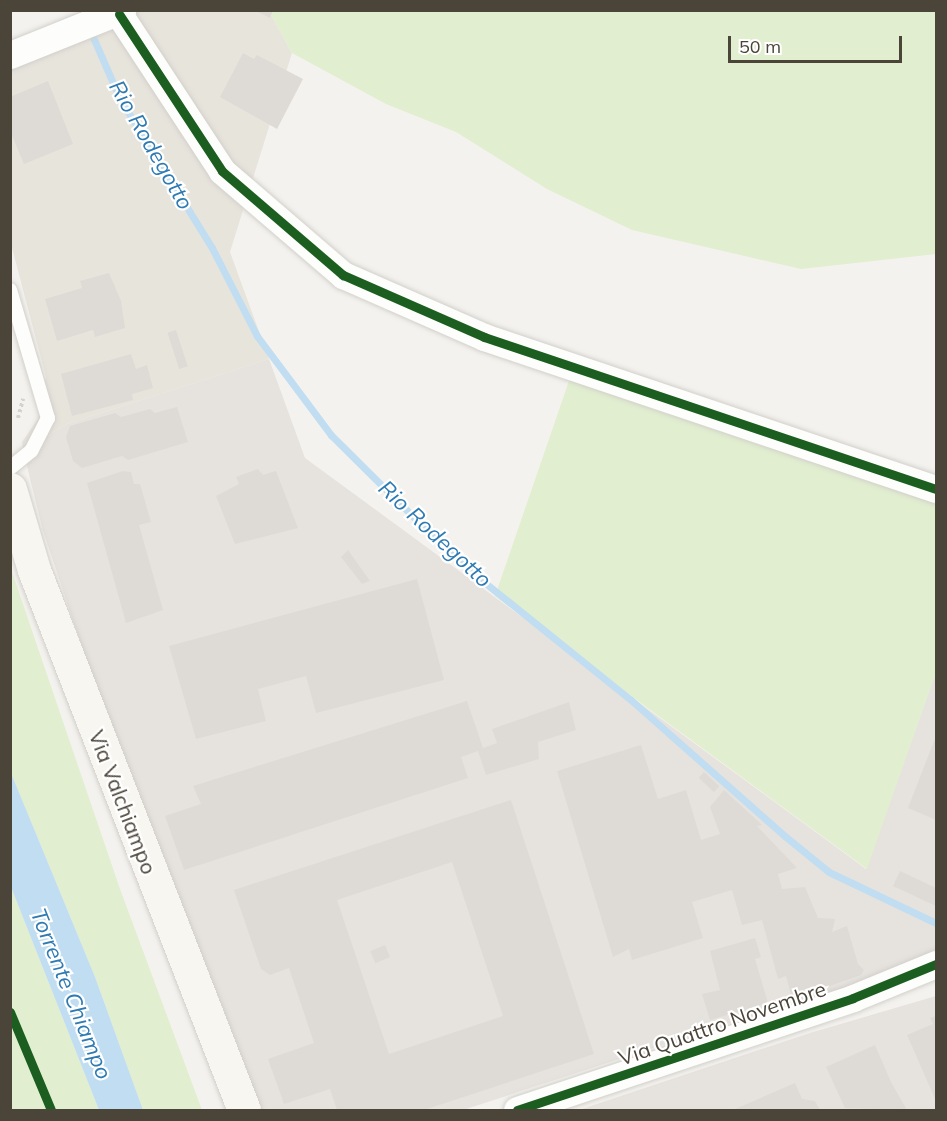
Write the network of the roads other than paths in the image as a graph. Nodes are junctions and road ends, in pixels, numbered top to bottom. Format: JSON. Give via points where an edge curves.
{"nodes":[{"id":1,"x":120,"y":12,"type":"edge"},
{"id":2,"x":10,"y":55,"type":"edge"},
{"id":3,"x":10,"y":290,"type":"edge"},
{"id":4,"x":10,"y":468,"type":"edge"},
{"id":5,"x":10,"y":489,"type":"edge"},
{"id":6,"x":936,"y":489,"type":"edge"},
{"id":7,"x":936,"y":964,"type":"edge"},
{"id":8,"x":244,"y":1110,"type":"edge"},
{"id":9,"x":518,"y":1110,"type":"edge"}],
"edges":[{"from":1,"to":2,"type":"street"},
{"from":1,"to":6,"type":"street","via":[[222,171],[343,275],[484,337]]},
{"from":3,"to":4,"type":"lane","via":[[48,418],[31,451]]},
{"from":5,"to":8,"type":"main road","name":"Via Valchiampo","via":[[34,570]]},
{"from":7,"to":9,"type":"street","name":"Via Quattro Novembre","via":[[854,998]]}]}
